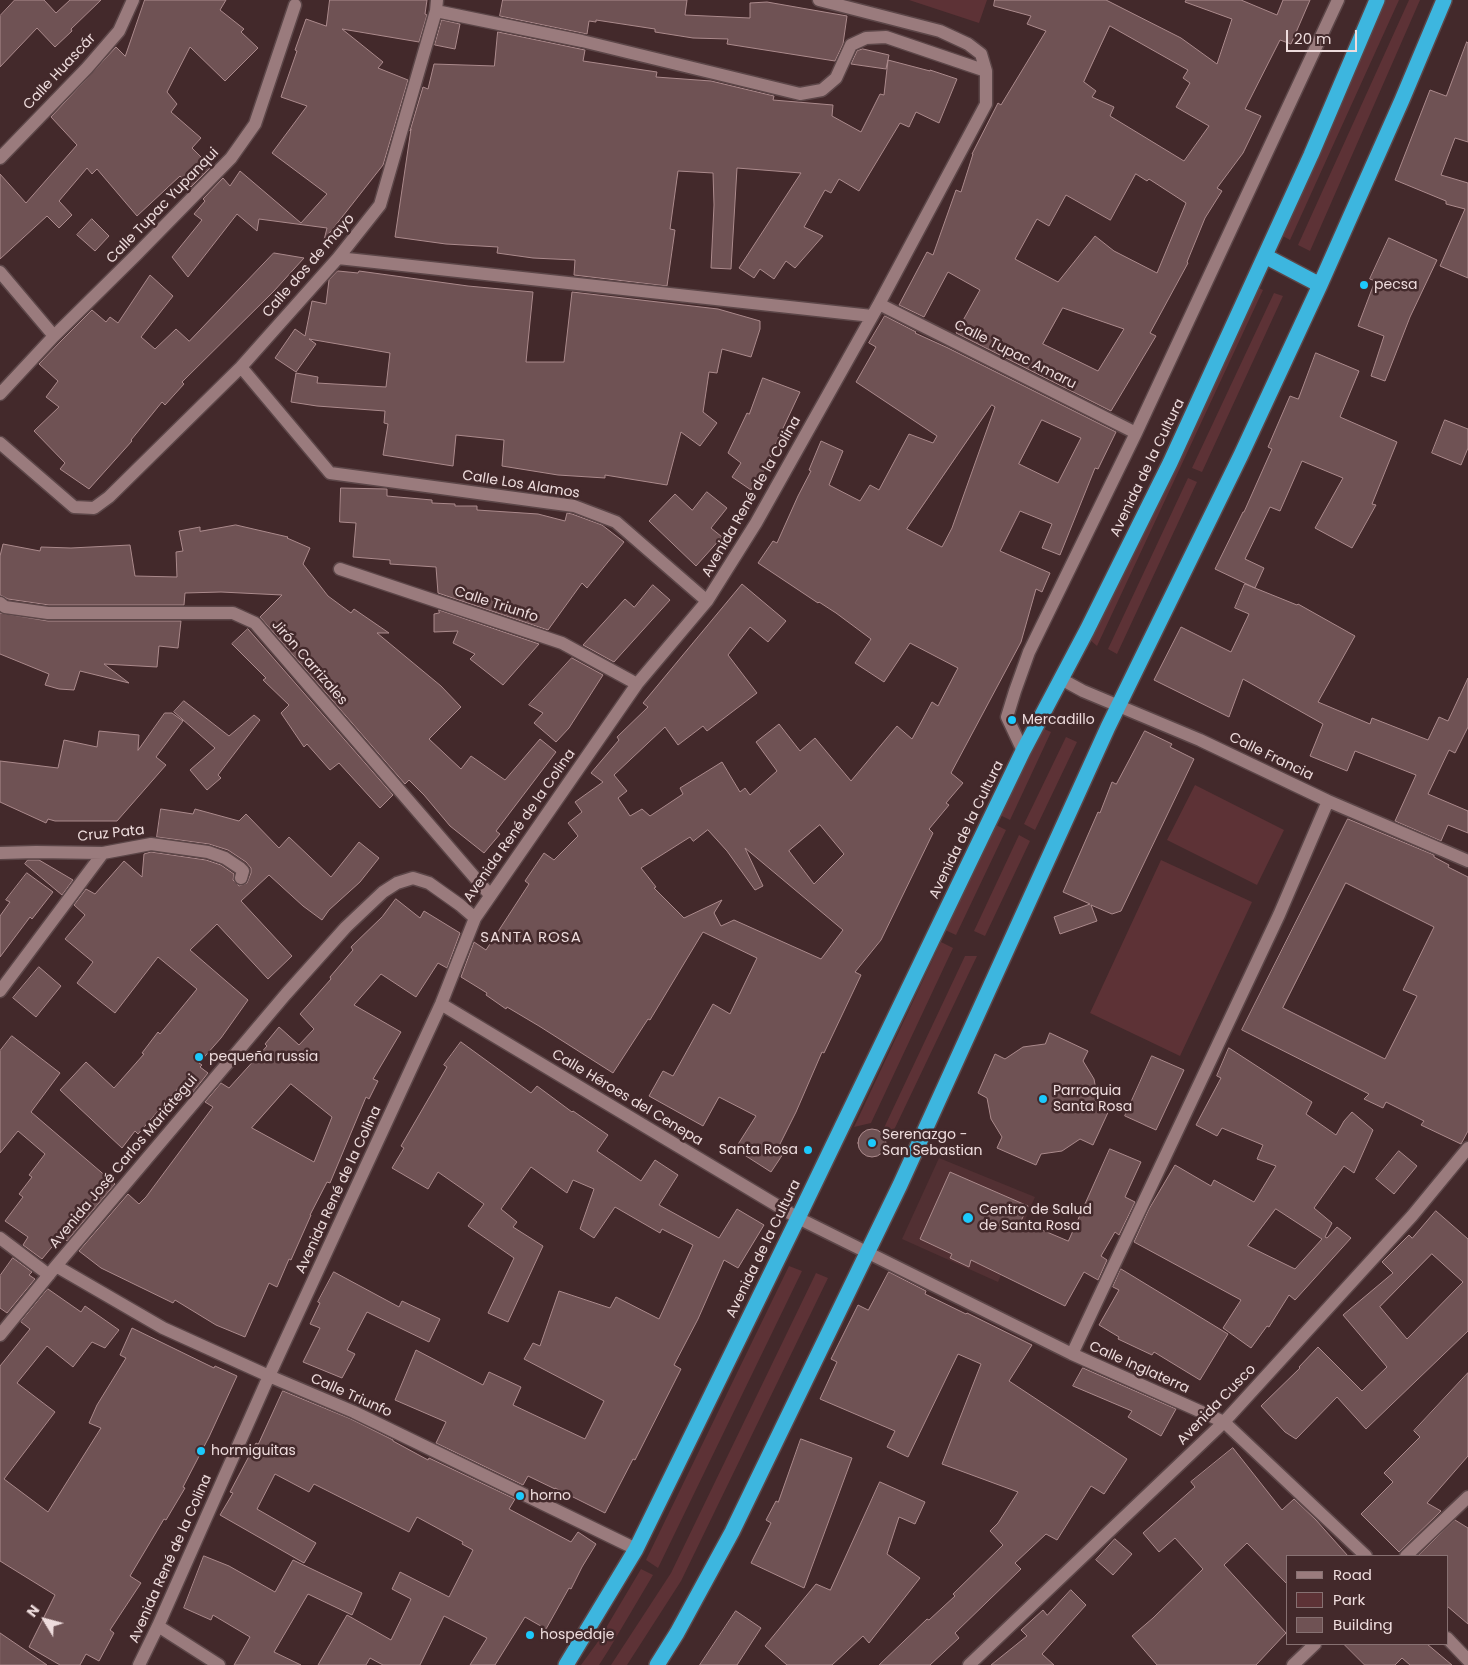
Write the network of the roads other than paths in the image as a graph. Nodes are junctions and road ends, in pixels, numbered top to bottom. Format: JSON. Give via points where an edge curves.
{"nodes":[{"id":1,"x":133,"y":0,"type":"edge"},
{"id":2,"x":819,"y":0,"type":"edge"},
{"id":3,"x":1338,"y":0,"type":"edge"},
{"id":4,"x":1377,"y":0,"type":"edge"},
{"id":5,"x":1444,"y":0,"type":"edge"},
{"id":6,"x":295,"y":5,"type":"dead end"},
{"id":7,"x":437,"y":5,"type":"edge"},
{"id":8,"x":986,"y":71,"type":"junction"},
{"id":9,"x":0,"y":158,"type":"edge"},
{"id":10,"x":1265,"y":256,"type":"junction"},
{"id":11,"x":338,"y":258,"type":"junction"},
{"id":12,"x":0,"y":272,"type":"edge"},
{"id":13,"x":1320,"y":285,"type":"junction"},
{"id":14,"x":879,"y":304,"type":"junction"},
{"id":15,"x":872,"y":316,"type":"junction"},
{"id":16,"x":54,"y":336,"type":"junction"},
{"id":17,"x":241,"y":368,"type":"junction"},
{"id":18,"x":0,"y":394,"type":"edge"},
{"id":19,"x":1136,"y":433,"type":"junction"},
{"id":20,"x":0,"y":443,"type":"edge"},
{"id":21,"x":340,"y":569,"type":"dead end"},
{"id":22,"x":707,"y":601,"type":"junction"},
{"id":23,"x":0,"y":603,"type":"edge"},
{"id":24,"x":1061,"y":679,"type":"junction"},
{"id":25,"x":637,"y":684,"type":"junction"},
{"id":26,"x":1119,"y":706,"type":"junction"},
{"id":27,"x":1023,"y":751,"type":"junction"},
{"id":28,"x":1328,"y":801,"type":"junction"},
{"id":29,"x":0,"y":853,"type":"edge"},
{"id":30,"x":103,"y":853,"type":"junction"},
{"id":31,"x":1468,"y":861,"type":"edge"},
{"id":32,"x":240,"y":878,"type":"dead end"},
{"id":33,"x":490,"y":896,"type":"junction"},
{"id":34,"x":475,"y":918,"type":"junction"},
{"id":35,"x":0,"y":991,"type":"edge"},
{"id":36,"x":441,"y":1004,"type":"junction"},
{"id":37,"x":1468,"y":1148,"type":"edge"},
{"id":38,"x":798,"y":1218,"type":"junction"},
{"id":39,"x":0,"y":1238,"type":"edge"},
{"id":40,"x":867,"y":1252,"type":"junction"},
{"id":41,"x":53,"y":1270,"type":"junction"},
{"id":42,"x":0,"y":1335,"type":"edge"},
{"id":43,"x":1072,"y":1354,"type":"junction"},
{"id":44,"x":269,"y":1376,"type":"junction"},
{"id":45,"x":1224,"y":1422,"type":"junction"},
{"id":46,"x":1468,"y":1498,"type":"edge"},
{"id":47,"x":636,"y":1548,"type":"junction"},
{"id":48,"x":1365,"y":1555,"type":"edge"},
{"id":49,"x":1407,"y":1555,"type":"edge"},
{"id":50,"x":158,"y":1626,"type":"junction"},
{"id":51,"x":1448,"y":1639,"type":"edge"},
{"id":52,"x":1314,"y":1645,"type":"edge"},
{"id":53,"x":1468,"y":1660,"type":"edge"},
{"id":54,"x":139,"y":1665,"type":"edge"},
{"id":55,"x":219,"y":1665,"type":"edge"},
{"id":56,"x":566,"y":1665,"type":"edge"},
{"id":57,"x":657,"y":1665,"type":"edge"},
{"id":58,"x":969,"y":1665,"type":"edge"},
{"id":59,"x":1293,"y":1665,"type":"edge"}],
"edges":[{"from":1,"to":9,"type":"street","name":"Calle Huascár","via":[[119,31]]},
{"from":2,"to":8,"type":"street","name":"Avenida René de la Colina","via":[[956,37],[981,54]]},
{"from":3,"to":19,"type":"street"},
{"from":4,"to":10,"type":"highway","name":"Avenida de la Cultura"},
{"from":5,"to":13,"type":"highway"},
{"from":6,"to":16,"type":"street","name":"Calle Tupac Yupanqui","via":[[255,124],[232,158]]},
{"from":7,"to":8,"type":"street","via":[[800,94],[822,90],[836,78],[851,45],[866,38],[886,37]]},
{"from":7,"to":11,"type":"street","name":"Calle dos de mayo","via":[[380,205]]},
{"from":8,"to":14,"type":"street","name":"Avenida René de la Colina","via":[[986,104]]},
{"from":10,"to":13,"type":"highway"},
{"from":10,"to":24,"type":"highway","name":"Avenida de la Cultura","via":[[1170,463]]},
{"from":11,"to":15,"type":"street"},
{"from":11,"to":17,"type":"street","name":"Calle dos de mayo"},
{"from":12,"to":16,"type":"street"},
{"from":13,"to":26,"type":"highway"},
{"from":14,"to":15,"type":"street","name":"Avenida René de la Colina"},
{"from":14,"to":19,"type":"street","name":"Calle Tupac Amaru"},
{"from":15,"to":22,"type":"street","name":"Avenida René de la Colina","via":[[756,523]]},
{"from":16,"to":18,"type":"street","name":"Calle Tupac Yupanqui"},
{"from":17,"to":20,"type":"street","name":"Calle dos de mayo","via":[[94,508],[74,507]]},
{"from":17,"to":22,"type":"street","name":"Calle Los Alamos","via":[[330,473],[574,506],[616,522]]},
{"from":19,"to":27,"type":"street","via":[[1029,652],[1008,717]]},
{"from":21,"to":25,"type":"street","name":"Calle Triunfo","via":[[562,643]]},
{"from":22,"to":25,"type":"street","name":"Avenida René de la Colina"},
{"from":23,"to":33,"type":"street","name":"Jirón Carrizales","via":[[5,607],[48,613],[233,613],[255,623]]},
{"from":24,"to":26,"type":"street","name":"Calle Francia"},
{"from":24,"to":27,"type":"highway","name":"Avenida de la Cultura"},
{"from":25,"to":33,"type":"street","name":"Avenida René de la Colina"},
{"from":26,"to":28,"type":"street","name":"Calle Francia","via":[[1200,740]]},
{"from":26,"to":40,"type":"highway"},
{"from":27,"to":38,"type":"highway","name":"Avenida de la Cultura"},
{"from":28,"to":31,"type":"street","name":"Calle Francia"},
{"from":28,"to":43,"type":"street","via":[[1279,916]]},
{"from":29,"to":30,"type":"street","name":"Cruz Pata"},
{"from":30,"to":32,"type":"street","name":"Cruz Pata","via":[[151,844],[208,852],[240,868],[243,872]]},
{"from":30,"to":35,"type":"street"},
{"from":33,"to":34,"type":"street","name":"Avenida René de la Colina"},
{"from":34,"to":36,"type":"street","name":"Avenida René de la Colina"},
{"from":34,"to":41,"type":"street","name":"Avenida José Carlos Mariátegui","via":[[429,883],[413,878],[383,892],[346,927],[286,994]]},
{"from":36,"to":38,"type":"street","name":"Calle Héroes del Cenepa"},
{"from":36,"to":44,"type":"street","name":"Avenida René de la Colina"},
{"from":37,"to":45,"type":"street","name":"Avenida Cusco","via":[[1412,1216]]},
{"from":38,"to":40,"type":"street","name":"Calle Héroes del Cenepa"},
{"from":38,"to":47,"type":"highway","name":"Avenida de la Cultura"},
{"from":39,"to":41,"type":"street","name":"Calle Triunfo"},
{"from":40,"to":43,"type":"street","name":"Calle Inglaterra"},
{"from":40,"to":57,"type":"highway","via":[[732,1532]]},
{"from":41,"to":42,"type":"street","name":"Avenida José Carlos Mariátegui"},
{"from":41,"to":44,"type":"street","name":"Calle Triunfo","via":[[163,1328]]},
{"from":43,"to":45,"type":"street","name":"Calle Inglaterra"},
{"from":44,"to":47,"type":"street","name":"Calle Triunfo","via":[[354,1412]]},
{"from":44,"to":50,"type":"street","name":"Avenida René de la Colina"},
{"from":45,"to":48,"type":"street","name":"Calle Inglaterra"},
{"from":45,"to":58,"type":"street","name":"Avenida Cusco"},
{"from":46,"to":49,"type":"street"},
{"from":47,"to":56,"type":"highway","name":"Avenida de la Cultura"},
{"from":50,"to":54,"type":"street","name":"Avenida René de la Colina"},
{"from":50,"to":55,"type":"street"},
{"from":51,"to":53,"type":"street"},
{"from":52,"to":59,"type":"street"}]}
